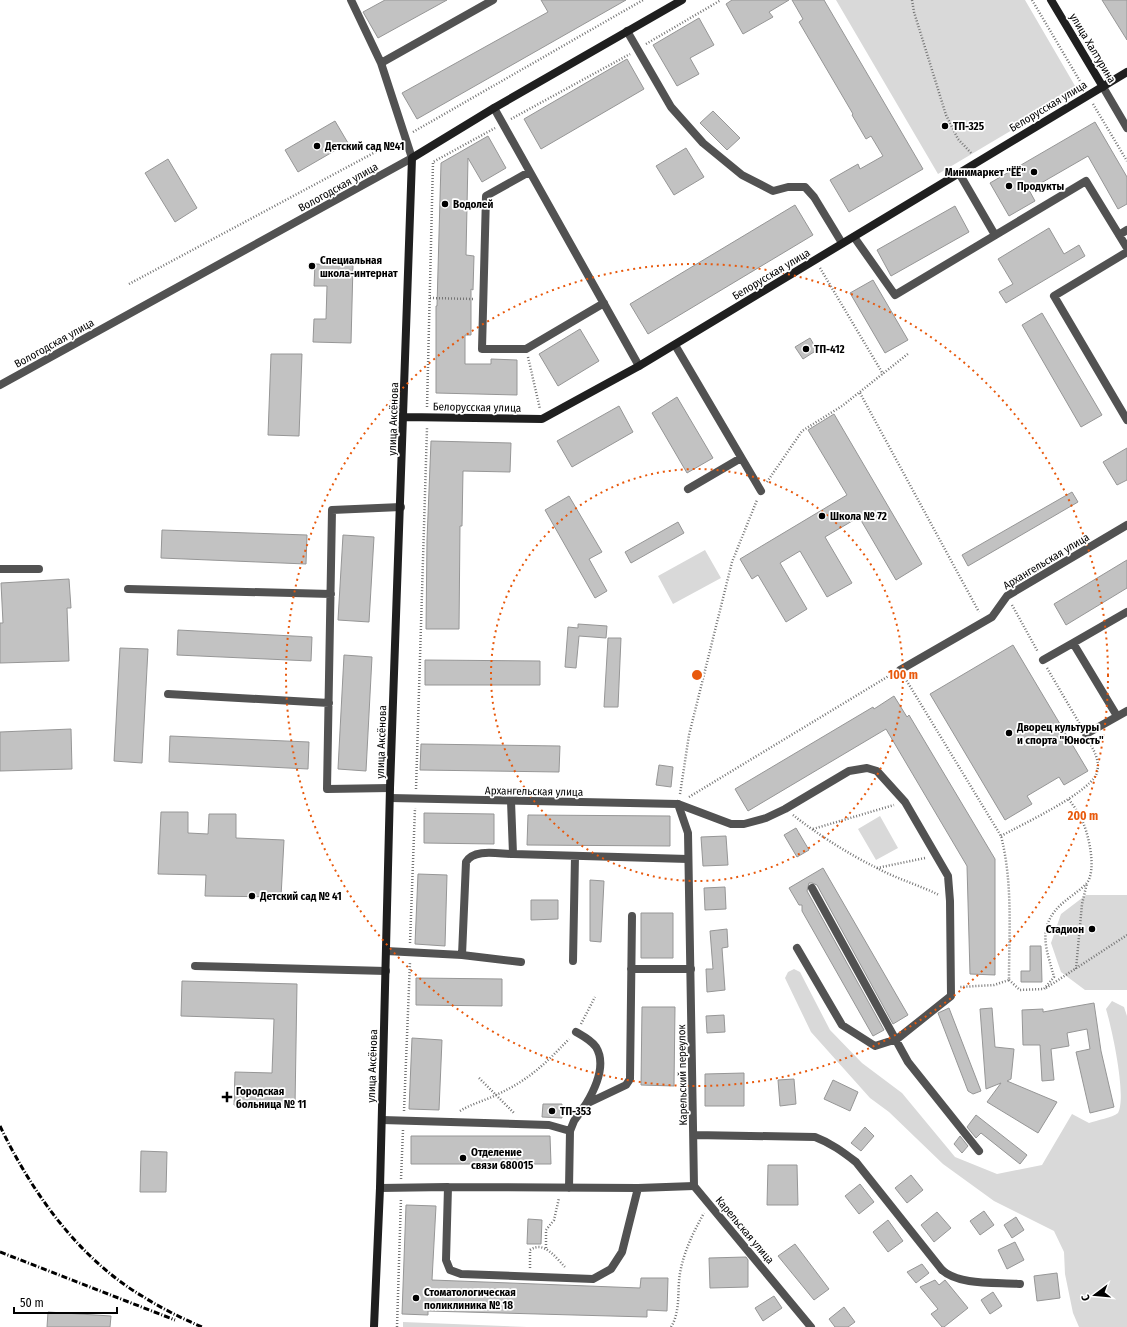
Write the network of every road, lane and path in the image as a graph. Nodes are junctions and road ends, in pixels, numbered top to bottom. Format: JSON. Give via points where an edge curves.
{"nodes":[{"id":1,"x":351,"y":0,"type":"edge"},
{"id":2,"x":493,"y":0,"type":"edge"},
{"id":3,"x":643,"y":0,"type":"edge"},
{"id":4,"x":682,"y":0,"type":"edge"},
{"id":5,"x":721,"y":0,"type":"edge"},
{"id":6,"x":912,"y":0,"type":"edge"},
{"id":7,"x":1032,"y":0,"type":"edge"},
{"id":8,"x":1051,"y":0,"type":"edge"},
{"id":9,"x":627,"y":32,"type":"junction"},
{"id":10,"x":638,"y":49,"type":"junction"},
{"id":11,"x":381,"y":63,"type":"junction"},
{"id":12,"x":1127,"y":72,"type":"edge"},
{"id":13,"x":1103,"y":87,"type":"junction"},
{"id":14,"x":1088,"y":95,"type":"junction"},
{"id":15,"x":494,"y":108,"type":"junction"},
{"id":16,"x":502,"y":124,"type":"junction"},
{"id":17,"x":1127,"y":128,"type":"edge"},
{"id":18,"x":405,"y":137,"type":"junction"},
{"id":19,"x":412,"y":158,"type":"junction"},
{"id":20,"x":1127,"y":161,"type":"edge"},
{"id":21,"x":978,"y":162,"type":"junction"},
{"id":22,"x":529,"y":172,"type":"junction"},
{"id":23,"x":959,"y":173,"type":"junction"},
{"id":24,"x":1127,"y":230,"type":"edge"},
{"id":25,"x":996,"y":235,"type":"junction"},
{"id":26,"x":1119,"y":235,"type":"junction"},
{"id":27,"x":854,"y":236,"type":"junction"},
{"id":28,"x":842,"y":243,"type":"junction"},
{"id":29,"x":1127,"y":248,"type":"edge"},
{"id":30,"x":1127,"y":252,"type":"edge"},
{"id":31,"x":815,"y":260,"type":"junction"},
{"id":32,"x":128,"y":284,"type":"dead end"},
{"id":33,"x":430,"y":298,"type":"junction"},
{"id":34,"x":483,"y":299,"type":"junction"},
{"id":35,"x":604,"y":303,"type":"junction"},
{"id":36,"x":674,"y":345,"type":"junction"},
{"id":37,"x":526,"y":349,"type":"junction"},
{"id":38,"x":909,"y":353,"type":"dead end"},
{"id":39,"x":640,"y":366,"type":"junction"},
{"id":40,"x":883,"y":374,"type":"junction"},
{"id":41,"x":0,"y":385,"type":"edge"},
{"id":42,"x":860,"y":393,"type":"junction"},
{"id":43,"x":404,"y":417,"type":"junction"},
{"id":44,"x":427,"y":418,"type":"junction"},
{"id":45,"x":542,"y":419,"type":"junction"},
{"id":46,"x":1127,"y":420,"type":"edge"},
{"id":47,"x":741,"y":458,"type":"junction"},
{"id":48,"x":688,"y":489,"type":"dead end"},
{"id":49,"x":761,"y":491,"type":"junction"},
{"id":50,"x":401,"y":507,"type":"junction"},
{"id":51,"x":1127,"y":525,"type":"edge"},
{"id":52,"x":39,"y":568,"type":"dead end"},
{"id":53,"x":0,"y":569,"type":"edge"},
{"id":54,"x":128,"y":589,"type":"dead end"},
{"id":55,"x":330,"y":594,"type":"junction"},
{"id":56,"x":1007,"y":596,"type":"junction"},
{"id":57,"x":1127,"y":612,"type":"edge"},
{"id":58,"x":984,"y":622,"type":"junction"},
{"id":59,"x":1074,"y":643,"type":"junction"},
{"id":60,"x":1043,"y":660,"type":"junction"},
{"id":61,"x":900,"y":670,"type":"junction"},
{"id":62,"x":168,"y":694,"type":"dead end"},
{"id":63,"x":329,"y":704,"type":"junction"},
{"id":64,"x":1127,"y":711,"type":"edge"},
{"id":65,"x":1117,"y":716,"type":"junction"},
{"id":66,"x":1086,"y":734,"type":"junction"},
{"id":67,"x":390,"y":788,"type":"junction"},
{"id":68,"x":390,"y":798,"type":"junction"},
{"id":69,"x":1068,"y":798,"type":"junction"},
{"id":70,"x":416,"y":799,"type":"junction"},
{"id":71,"x":511,"y":801,"type":"junction"},
{"id":72,"x":905,"y":802,"type":"junction"},
{"id":73,"x":678,"y":804,"type":"junction"},
{"id":74,"x":785,"y":809,"type":"junction"},
{"id":75,"x":812,"y":829,"type":"junction"},
{"id":76,"x":1001,"y":836,"type":"junction"},
{"id":77,"x":513,"y":854,"type":"junction"},
{"id":78,"x":575,"y":856,"type":"junction"},
{"id":79,"x":937,"y":856,"type":"junction"},
{"id":80,"x":688,"y":859,"type":"junction"},
{"id":81,"x":877,"y":869,"type":"junction"},
{"id":82,"x":1087,"y":882,"type":"junction"},
{"id":83,"x":812,"y":888,"type":"dead end"},
{"id":84,"x":950,"y":901,"type":"junction"},
{"id":85,"x":632,"y":916,"type":"dead end"},
{"id":86,"x":1127,"y":935,"type":"edge"},
{"id":87,"x":797,"y":948,"type":"dead end"},
{"id":88,"x":386,"y":951,"type":"junction"},
{"id":89,"x":410,"y":952,"type":"junction"},
{"id":90,"x":462,"y":956,"type":"junction"},
{"id":91,"x":573,"y":961,"type":"dead end"},
{"id":92,"x":521,"y":962,"type":"dead end"},
{"id":93,"x":195,"y":966,"type":"dead end"},
{"id":94,"x":631,"y":969,"type":"junction"},
{"id":95,"x":691,"y":969,"type":"junction"},
{"id":96,"x":1076,"y":969,"type":"junction"},
{"id":97,"x":386,"y":971,"type":"junction"},
{"id":98,"x":1008,"y":980,"type":"junction"},
{"id":99,"x":960,"y":987,"type":"dead end"},
{"id":100,"x":1044,"y":990,"type":"junction"},
{"id":101,"x":595,"y":998,"type":"dead end"},
{"id":102,"x":576,"y":1032,"type":"junction"},
{"id":103,"x":897,"y":1040,"type":"junction"},
{"id":104,"x":480,"y":1078,"type":"dead end"},
{"id":105,"x":496,"y":1095,"type":"junction"},
{"id":106,"x":586,"y":1104,"type":"junction"},
{"id":107,"x":382,"y":1120,"type":"junction"},
{"id":108,"x":404,"y":1120,"type":"junction"},
{"id":109,"x":454,"y":1122,"type":"junction"},
{"id":110,"x":525,"y":1124,"type":"junction"},
{"id":111,"x":570,"y":1131,"type":"junction"},
{"id":112,"x":694,"y":1135,"type":"junction"},
{"id":113,"x":979,"y":1150,"type":"dead end"},
{"id":114,"x":694,"y":1186,"type":"junction"},
{"id":115,"x":401,"y":1187,"type":"junction"},
{"id":116,"x":448,"y":1187,"type":"junction"},
{"id":117,"x":380,"y":1188,"type":"junction"},
{"id":118,"x":560,"y":1188,"type":"junction"},
{"id":119,"x":569,"y":1188,"type":"junction"},
{"id":120,"x":638,"y":1188,"type":"junction"},
{"id":121,"x":710,"y":1204,"type":"junction"},
{"id":122,"x":546,"y":1248,"type":"junction"},
{"id":123,"x":530,"y":1277,"type":"junction"},
{"id":124,"x":576,"y":1279,"type":"junction"},
{"id":125,"x":1020,"y":1284,"type":"dead end"},
{"id":126,"x":374,"y":1327,"type":"edge"},
{"id":127,"x":397,"y":1327,"type":"edge"},
{"id":128,"x":671,"y":1327,"type":"edge"},
{"id":129,"x":811,"y":1327,"type":"edge"}],
"edges":[{"from":1,"to":11,"type":"street"},
{"from":2,"to":11,"type":"street"},
{"from":3,"to":18,"type":"path"},
{"from":4,"to":9,"type":"street","name":"Вологодская улица"},
{"from":5,"to":10,"type":"path"},
{"from":6,"to":21,"type":"path","via":[[946,114],[958,139]]},
{"from":7,"to":14,"type":"path"},
{"from":8,"to":13,"type":"street","name":"улица Халтурина"},
{"from":9,"to":10,"type":"street"},
{"from":9,"to":15,"type":"street","name":"Вологодская улица"},
{"from":10,"to":16,"type":"path"},
{"from":10,"to":28,"type":"street","via":[[672,107],[703,143],[742,175],[773,191],[788,187],[805,187]]},
{"from":11,"to":18,"type":"street"},
{"from":12,"to":13,"type":"street","name":"Белорусская улица"},
{"from":13,"to":14,"type":"street","name":"Белорусская улица"},
{"from":13,"to":17,"type":"street","name":"улица Халтурина"},
{"from":14,"to":20,"type":"path"},
{"from":14,"to":21,"type":"street","name":"Белорусская улица"},
{"from":15,"to":16,"type":"street"},
{"from":15,"to":19,"type":"street","name":"Вологодская улица"},
{"from":16,"to":22,"type":"street"},
{"from":16,"to":33,"type":"path","via":[[433,162]]},
{"from":18,"to":19,"type":"street"},
{"from":18,"to":32,"type":"path"},
{"from":19,"to":41,"type":"street","name":"Вологодская улица"},
{"from":19,"to":43,"type":"street","name":"улица Аксёнова"},
{"from":21,"to":23,"type":"street","name":"Белорусская улица"},
{"from":22,"to":34,"type":"street","via":[[486,196]]},
{"from":22,"to":35,"type":"street"},
{"from":23,"to":25,"type":"street"},
{"from":23,"to":27,"type":"street","name":"Белорусская улица"},
{"from":24,"to":26,"type":"street"},
{"from":25,"to":26,"type":"street","via":[[1086,181]]},
{"from":25,"to":27,"type":"street","via":[[895,295]]},
{"from":26,"to":29,"type":"street"},
{"from":27,"to":28,"type":"street","name":"Белорусская улица"},
{"from":28,"to":31,"type":"street","name":"Белорусская улица"},
{"from":30,"to":46,"type":"street","via":[[1054,296]]},
{"from":31,"to":36,"type":"street","name":"Белорусская улица"},
{"from":31,"to":40,"type":"path"},
{"from":33,"to":34,"type":"path"},
{"from":33,"to":44,"type":"path"},
{"from":34,"to":37,"type":"street","via":[[482,349]]},
{"from":35,"to":37,"type":"street"},
{"from":35,"to":39,"type":"street"},
{"from":36,"to":39,"type":"street","name":"Белорусская улица"},
{"from":36,"to":47,"type":"street"},
{"from":37,"to":45,"type":"path"},
{"from":38,"to":40,"type":"path"},
{"from":39,"to":45,"type":"street","name":"Белорусская улица"},
{"from":40,"to":42,"type":"path"},
{"from":42,"to":49,"type":"path","via":[[802,431]]},
{"from":42,"to":58,"type":"path"},
{"from":43,"to":44,"type":"street","name":"Белорусская улица"},
{"from":43,"to":50,"type":"street","name":"улица Аксёнова"},
{"from":44,"to":45,"type":"street","name":"Белорусская улица"},
{"from":44,"to":70,"type":"path"},
{"from":47,"to":48,"type":"street"},
{"from":47,"to":49,"type":"street"},
{"from":49,"to":73,"type":"path","via":[[732,562],[689,735]]},
{"from":50,"to":55,"type":"street","via":[[332,510]]},
{"from":50,"to":67,"type":"street","name":"улица Аксёнова"},
{"from":51,"to":56,"type":"street","name":"Архангельская улица"},
{"from":52,"to":53,"type":"street"},
{"from":54,"to":55,"type":"street"},
{"from":55,"to":63,"type":"street"},
{"from":56,"to":58,"type":"street","name":"Архангельская улица","via":[[998,611]]},
{"from":56,"to":60,"type":"path"},
{"from":57,"to":59,"type":"street"},
{"from":58,"to":61,"type":"street","name":"Архангельская улица"},
{"from":59,"to":60,"type":"street"},
{"from":59,"to":65,"type":"street"},
{"from":60,"to":66,"type":"path"},
{"from":61,"to":73,"type":"path"},
{"from":61,"to":76,"type":"path"},
{"from":62,"to":63,"type":"street"},
{"from":63,"to":67,"type":"street","via":[[327,789]]},
{"from":64,"to":65,"type":"street"},
{"from":65,"to":66,"type":"street"},
{"from":66,"to":69,"type":"path","via":[[1098,759],[1096,774],[1084,789]]},
{"from":67,"to":68,"type":"street","name":"улица Аксёнова"},
{"from":68,"to":70,"type":"street","name":"Архангельская улица"},
{"from":68,"to":88,"type":"street","name":"улица Аксёнова"},
{"from":69,"to":76,"type":"path"},
{"from":69,"to":82,"type":"path","via":[[1081,817],[1091,847],[1092,866]]},
{"from":70,"to":71,"type":"street","name":"Архангельская улица"},
{"from":70,"to":89,"type":"path"},
{"from":71,"to":73,"type":"street","name":"Архангельская улица"},
{"from":71,"to":77,"type":"street"},
{"from":72,"to":74,"type":"street","name":"Архангельская улица","via":[[877,771],[862,768],[849,771]]},
{"from":72,"to":75,"type":"path"},
{"from":72,"to":79,"type":"street","name":"Архангельская улица"},
{"from":73,"to":74,"type":"street","name":"Архангельская улица","via":[[731,824],[755,822]]},
{"from":73,"to":80,"type":"street","name":"Карельский переулок","via":[[688,833]]},
{"from":74,"to":75,"type":"path"},
{"from":75,"to":81,"type":"path"},
{"from":76,"to":98,"type":"path","via":[[1010,878]]},
{"from":77,"to":78,"type":"street"},
{"from":77,"to":90,"type":"street","via":[[478,854],[468,858]]},
{"from":78,"to":80,"type":"street"},
{"from":78,"to":91,"type":"street"},
{"from":79,"to":81,"type":"path"},
{"from":79,"to":84,"type":"street","name":"Архангельская улица","via":[[948,876]]},
{"from":80,"to":95,"type":"street","name":"Карельский переулок"},
{"from":81,"to":84,"type":"path"},
{"from":82,"to":96,"type":"path","via":[[1082,904]]},
{"from":82,"to":100,"type":"path","via":[[1054,910],[1047,926],[1046,946],[1054,977]]},
{"from":83,"to":103,"type":"street"},
{"from":84,"to":103,"type":"street","name":"Архангельская улица","via":[[951,996]]},
{"from":85,"to":94,"type":"street"},
{"from":86,"to":96,"type":"path"},
{"from":87,"to":103,"type":"street","via":[[842,1025],[875,1046]]},
{"from":88,"to":89,"type":"street"},
{"from":88,"to":97,"type":"street","name":"улица Аксёнова"},
{"from":89,"to":90,"type":"street"},
{"from":89,"to":108,"type":"path"},
{"from":90,"to":92,"type":"street"},
{"from":93,"to":97,"type":"street"},
{"from":94,"to":95,"type":"street"},
{"from":94,"to":106,"type":"street","via":[[630,1079],[626,1086]]},
{"from":95,"to":112,"type":"street","name":"Карельский переулок"},
{"from":96,"to":100,"type":"path"},
{"from":97,"to":107,"type":"street","name":"улица Аксёнова"},
{"from":98,"to":99,"type":"path","via":[[994,986]]},
{"from":98,"to":100,"type":"path","via":[[1020,990]]},
{"from":101,"to":102,"type":"path"},
{"from":102,"to":105,"type":"path","via":[[536,1072]]},
{"from":102,"to":106,"type":"street","via":[[596,1047],[598,1054],[598,1077]]},
{"from":103,"to":113,"type":"street","via":[[908,1062]]},
{"from":104,"to":105,"type":"path"},
{"from":105,"to":109,"type":"path","via":[[460,1111]]},
{"from":105,"to":110,"type":"path"},
{"from":106,"to":111,"type":"street"},
{"from":107,"to":108,"type":"street"},
{"from":107,"to":117,"type":"street","name":"улица Аксёнова"},
{"from":108,"to":109,"type":"street"},
{"from":108,"to":115,"type":"path"},
{"from":109,"to":110,"type":"street"},
{"from":110,"to":111,"type":"street","via":[[549,1125]]},
{"from":111,"to":119,"type":"street"},
{"from":112,"to":114,"type":"street"},
{"from":112,"to":125,"type":"street","name":"Карельский переулок","via":[[815,1136],[825,1140],[856,1162],[948,1276],[958,1280]]},
{"from":114,"to":120,"type":"street"},
{"from":114,"to":121,"type":"street","name":"Карельская улица"},
{"from":115,"to":116,"type":"street"},
{"from":115,"to":117,"type":"street"},
{"from":115,"to":127,"type":"path"},
{"from":116,"to":118,"type":"street"},
{"from":116,"to":123,"type":"street","via":[[446,1260],[450,1270],[461,1274]]},
{"from":117,"to":126,"type":"street","name":"улица Аксёнова"},
{"from":118,"to":119,"type":"street"},
{"from":118,"to":122,"type":"path","via":[[555,1216],[546,1230]]},
{"from":119,"to":120,"type":"street"},
{"from":120,"to":124,"type":"street","via":[[622,1252],[611,1269],[593,1279]]},
{"from":121,"to":128,"type":"path","via":[[689,1239],[680,1273],[676,1320]]},
{"from":121,"to":129,"type":"street","name":"Карельская улица"},
{"from":122,"to":123,"type":"path","via":[[530,1250]]},
{"from":122,"to":124,"type":"path"},
{"from":123,"to":124,"type":"street"}]}
